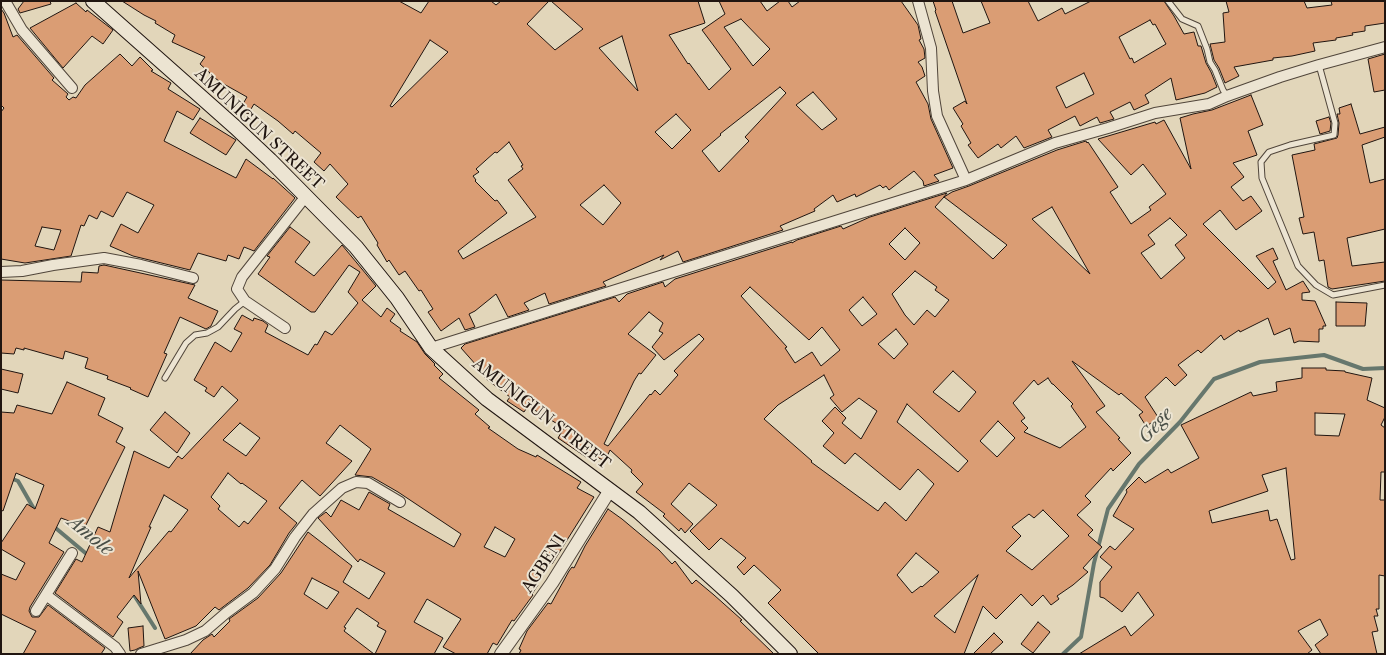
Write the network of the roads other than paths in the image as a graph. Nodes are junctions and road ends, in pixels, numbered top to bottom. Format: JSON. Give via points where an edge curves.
{"nodes":[{"id":1,"x":5,"y":1,"type":"edge"},
{"id":2,"x":93,"y":1,"type":"edge"},
{"id":3,"x":918,"y":1,"type":"edge"},
{"id":4,"x":1168,"y":1,"type":"edge"},
{"id":5,"x":1385,"y":47,"type":"edge"},
{"id":6,"x":1318,"y":65,"type":"junction"},
{"id":7,"x":72,"y":88,"type":"dead end"},
{"id":8,"x":1227,"y":96,"type":"junction"},
{"id":9,"x":966,"y":180,"type":"junction"},
{"id":10,"x":306,"y":196,"type":"junction"},
{"id":11,"x":1,"y":272,"type":"edge"},
{"id":12,"x":193,"y":278,"type":"dead end"},
{"id":13,"x":1385,"y":285,"type":"edge"},
{"id":14,"x":245,"y":301,"type":"junction"},
{"id":15,"x":284,"y":328,"type":"dead end"},
{"id":16,"x":431,"y":348,"type":"junction"},
{"id":17,"x":165,"y":378,"type":"dead end"},
{"id":18,"x":610,"y":490,"type":"junction"},
{"id":19,"x":400,"y":502,"type":"dead end"},
{"id":20,"x":72,"y":553,"type":"dead end"},
{"id":21,"x":46,"y":595,"type":"junction"},
{"id":22,"x":36,"y":611,"type":"dead end"},
{"id":23,"x":120,"y":654,"type":"edge"},
{"id":24,"x":141,"y":654,"type":"edge"},
{"id":25,"x":502,"y":654,"type":"edge"},
{"id":26,"x":790,"y":654,"type":"edge"}],
"edges":[{"from":1,"to":7,"type":"street","via":[[22,30]]},
{"from":2,"to":10,"type":"main road","name":"AMUNIGUN STREET","via":[[235,127]]},
{"from":3,"to":9,"type":"street","via":[[931,48],[937,116]]},
{"from":4,"to":8,"type":"lane","via":[[1182,20],[1198,26],[1210,62]]},
{"from":5,"to":6,"type":"street"},
{"from":6,"to":8,"type":"street"},
{"from":6,"to":13,"type":"lane","via":[[1335,122],[1334,135],[1269,152],[1261,162],[1262,178],[1298,266],[1316,285],[1334,296]]},
{"from":8,"to":9,"type":"street","via":[[1209,104],[1155,113],[1055,143]]},
{"from":9,"to":16,"type":"street"},
{"from":10,"to":14,"type":"street","via":[[242,276],[237,288]]},
{"from":10,"to":16,"type":"main road","name":"AMUNIGUN STREET","via":[[356,247],[397,298]]},
{"from":11,"to":12,"type":"street","via":[[22,272],[104,258]]},
{"from":14,"to":15,"type":"street"},
{"from":14,"to":17,"type":"lane","via":[[218,327],[195,335],[186,343]]},
{"from":16,"to":18,"type":"main road","name":"AMUNIGUN STREET","via":[[487,398]]},
{"from":18,"to":25,"type":"street","name":"AGBENI","via":[[552,583]]},
{"from":18,"to":26,"type":"main road","name":"AMUNIGUN STREET","via":[[732,596]]},
{"from":19,"to":24,"type":"street","via":[[368,483],[356,482],[342,488],[313,514],[254,593],[205,631]]},
{"from":20,"to":21,"type":"street"},
{"from":21,"to":22,"type":"street"},
{"from":21,"to":23,"type":"street"}]}
